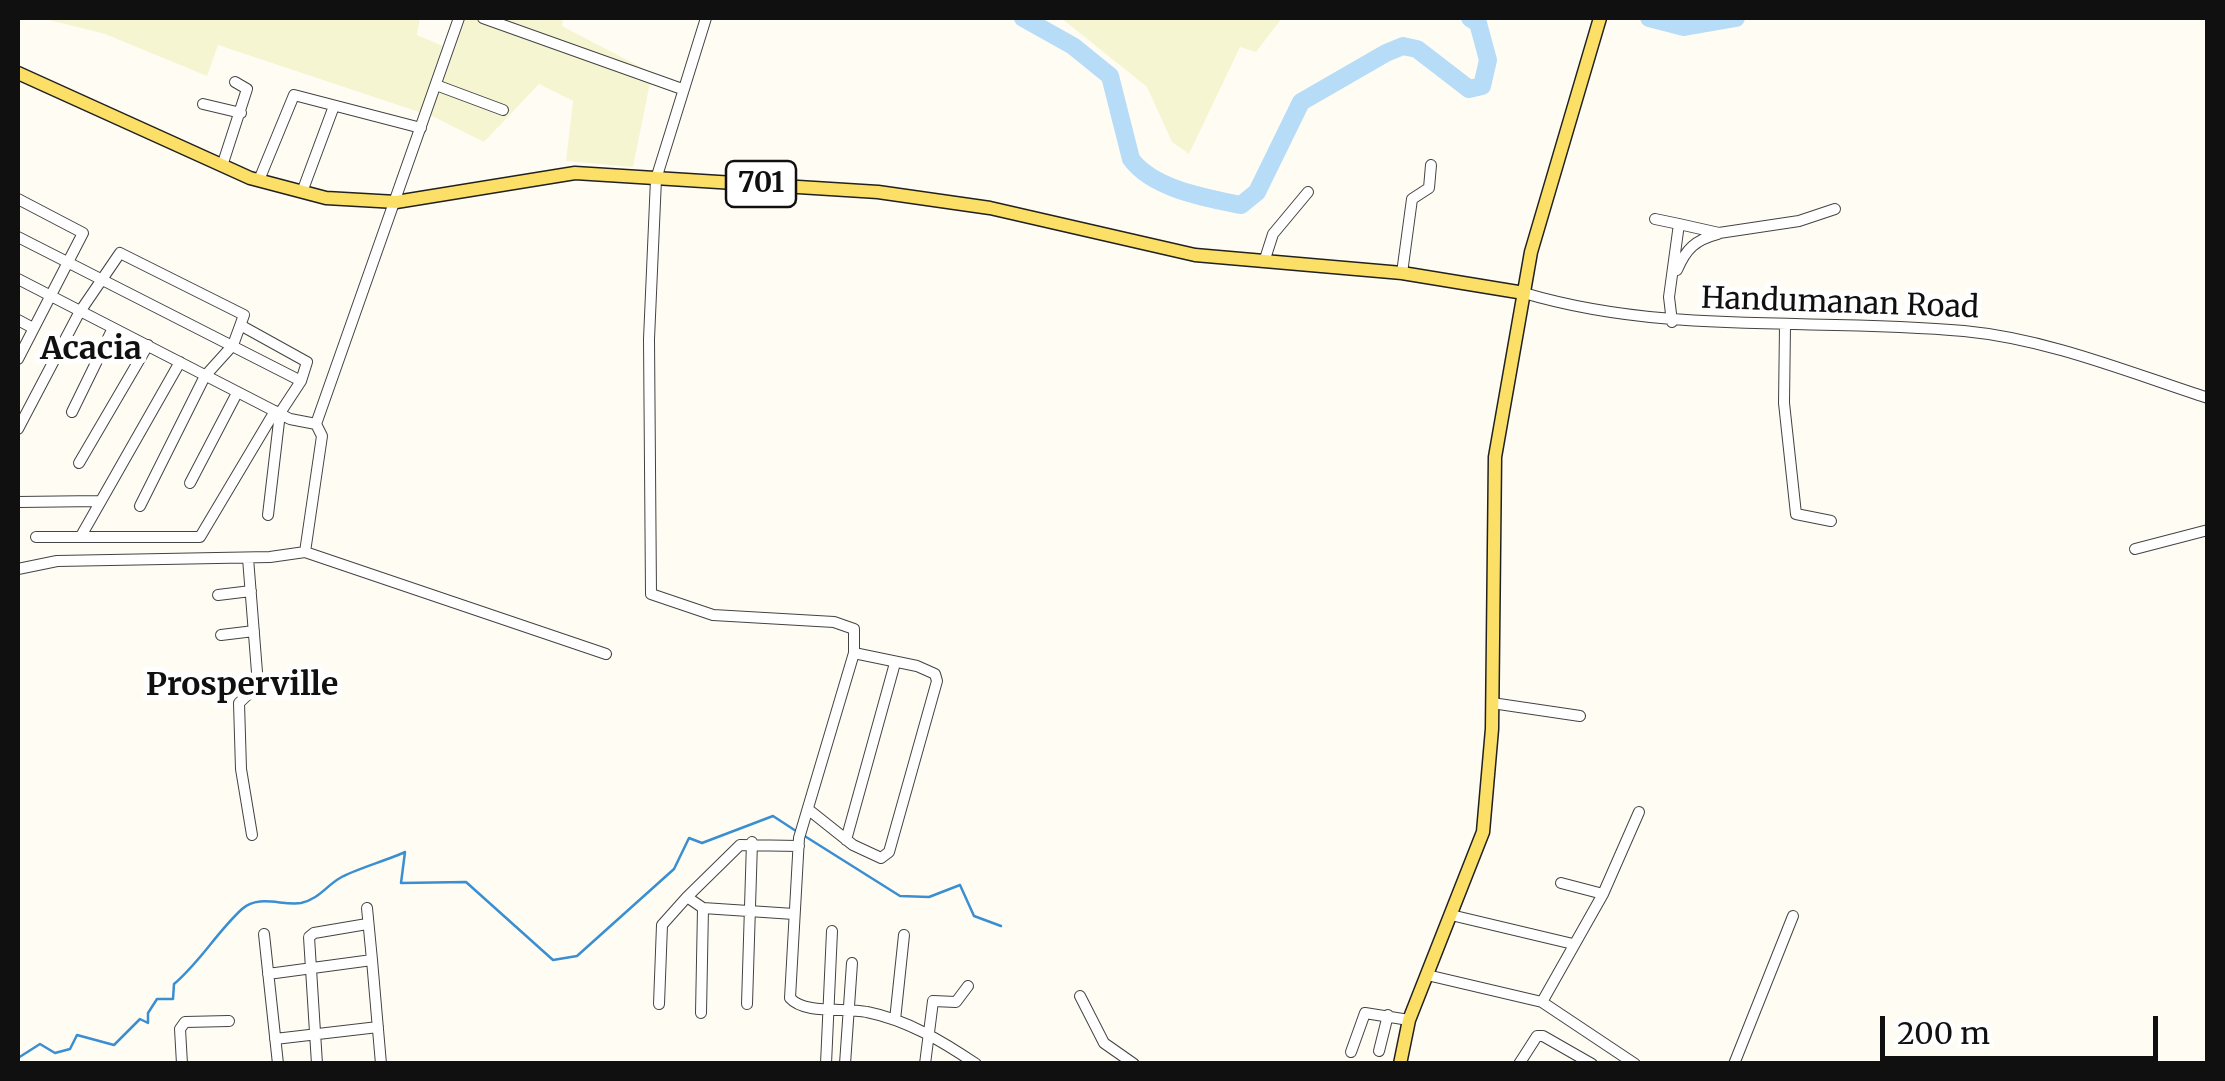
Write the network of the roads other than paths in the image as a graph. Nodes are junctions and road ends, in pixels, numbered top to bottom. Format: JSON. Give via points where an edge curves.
{"nodes":[{"id":1,"x":459,"y":18,"type":"edge"},
{"id":2,"x":483,"y":18,"type":"edge"},
{"id":3,"x":703,"y":18,"type":"edge"},
{"id":4,"x":1600,"y":18,"type":"edge"},
{"id":5,"x":18,"y":74,"type":"edge"},
{"id":6,"x":235,"y":82,"type":"dead end"},
{"id":7,"x":436,"y":85,"type":"junction"},
{"id":8,"x":682,"y":89,"type":"junction"},
{"id":9,"x":203,"y":104,"type":"dead end"},
{"id":10,"x":334,"y":106,"type":"junction"},
{"id":11,"x":503,"y":110,"type":"dead end"},
{"id":12,"x":241,"y":114,"type":"junction"},
{"id":13,"x":421,"y":128,"type":"junction"},
{"id":14,"x":1431,"y":165,"type":"dead end"},
{"id":15,"x":222,"y":166,"type":"junction"},
{"id":16,"x":656,"y":179,"type":"junction"},
{"id":17,"x":258,"y":180,"type":"junction"},
{"id":18,"x":302,"y":192,"type":"junction"},
{"id":19,"x":1308,"y":192,"type":"dead end"},
{"id":20,"x":18,"y":198,"type":"edge"},
{"id":21,"x":396,"y":202,"type":"junction"},
{"id":22,"x":1835,"y":209,"type":"dead end"},
{"id":23,"x":1655,"y":219,"type":"dead end"},
{"id":24,"x":1679,"y":224,"type":"junction"},
{"id":25,"x":1718,"y":233,"type":"junction"},
{"id":26,"x":18,"y":237,"type":"edge"},
{"id":27,"x":1264,"y":262,"type":"junction"},
{"id":28,"x":66,"y":263,"type":"junction"},
{"id":29,"x":1402,"y":273,"type":"junction"},
{"id":30,"x":1675,"y":275,"type":"junction"},
{"id":31,"x":18,"y":279,"type":"edge"},
{"id":32,"x":104,"y":282,"type":"junction"},
{"id":33,"x":1524,"y":293,"type":"junction"},
{"id":34,"x":50,"y":296,"type":"junction"},
{"id":35,"x":79,"y":313,"type":"junction"},
{"id":36,"x":18,"y":320,"type":"edge"},
{"id":37,"x":1672,"y":322,"type":"junction"},
{"id":38,"x":242,"y":326,"type":"junction"},
{"id":39,"x":1785,"y":326,"type":"junction"},
{"id":40,"x":33,"y":328,"type":"junction"},
{"id":41,"x":113,"y":328,"type":"junction"},
{"id":42,"x":148,"y":345,"type":"junction"},
{"id":43,"x":232,"y":345,"type":"junction"},
{"id":44,"x":18,"y":358,"type":"edge"},
{"id":45,"x":180,"y":362,"type":"junction"},
{"id":46,"x":205,"y":376,"type":"junction"},
{"id":47,"x":301,"y":380,"type":"junction"},
{"id":48,"x":237,"y":393,"type":"junction"},
{"id":49,"x":2208,"y":398,"type":"edge"},
{"id":50,"x":72,"y":412,"type":"dead end"},
{"id":51,"x":278,"y":412,"type":"junction"},
{"id":52,"x":316,"y":424,"type":"junction"},
{"id":53,"x":18,"y":429,"type":"edge"},
{"id":54,"x":257,"y":442,"type":"junction"},
{"id":55,"x":274,"y":450,"type":"junction"},
{"id":56,"x":79,"y":463,"type":"dead end"},
{"id":57,"x":190,"y":484,"type":"dead end"},
{"id":58,"x":99,"y":501,"type":"junction"},
{"id":59,"x":18,"y":502,"type":"edge"},
{"id":60,"x":140,"y":506,"type":"dead end"},
{"id":61,"x":268,"y":515,"type":"dead end"},
{"id":62,"x":1831,"y":522,"type":"dead end"},
{"id":63,"x":2208,"y":530,"type":"edge"},
{"id":64,"x":81,"y":536,"type":"junction"},
{"id":65,"x":36,"y":538,"type":"dead end"},
{"id":66,"x":2135,"y":549,"type":"dead end"},
{"id":67,"x":304,"y":552,"type":"junction"},
{"id":68,"x":248,"y":558,"type":"junction"},
{"id":69,"x":18,"y":568,"type":"edge"},
{"id":70,"x":251,"y":591,"type":"junction"},
{"id":71,"x":218,"y":595,"type":"dead end"},
{"id":72,"x":254,"y":631,"type":"junction"},
{"id":73,"x":221,"y":635,"type":"dead end"},
{"id":74,"x":606,"y":654,"type":"dead end"},
{"id":75,"x":854,"y":654,"type":"junction"},
{"id":76,"x":895,"y":663,"type":"junction"},
{"id":77,"x":1492,"y":703,"type":"junction"},
{"id":78,"x":1580,"y":716,"type":"dead end"},
{"id":79,"x":810,"y":810,"type":"junction"},
{"id":80,"x":1639,"y":812,"type":"dead end"},
{"id":81,"x":252,"y":836,"type":"dead end"},
{"id":82,"x":846,"y":840,"type":"junction"},
{"id":83,"x":752,"y":842,"type":"junction"},
{"id":84,"x":799,"y":842,"type":"junction"},
{"id":85,"x":1561,"y":883,"type":"dead end"},
{"id":86,"x":1603,"y":894,"type":"junction"},
{"id":87,"x":687,"y":897,"type":"junction"},
{"id":88,"x":367,"y":908,"type":"dead end"},
{"id":89,"x":703,"y":908,"type":"junction"},
{"id":90,"x":752,"y":910,"type":"junction"},
{"id":91,"x":794,"y":914,"type":"junction"},
{"id":92,"x":1450,"y":915,"type":"junction"},
{"id":93,"x":1793,"y":916,"type":"dead end"},
{"id":94,"x":367,"y":924,"type":"junction"},
{"id":95,"x":832,"y":930,"type":"dead end"},
{"id":96,"x":264,"y":934,"type":"dead end"},
{"id":97,"x":904,"y":936,"type":"dead end"},
{"id":98,"x":1573,"y":944,"type":"junction"},
{"id":99,"x":372,"y":960,"type":"junction"},
{"id":100,"x":852,"y":963,"type":"dead end"},
{"id":101,"x":309,"y":969,"type":"junction"},
{"id":102,"x":268,"y":974,"type":"junction"},
{"id":103,"x":1427,"y":975,"type":"junction"},
{"id":104,"x":968,"y":986,"type":"dead end"},
{"id":105,"x":1080,"y":996,"type":"dead end"},
{"id":106,"x":1542,"y":1002,"type":"junction"},
{"id":107,"x":659,"y":1004,"type":"dead end"},
{"id":108,"x":747,"y":1004,"type":"dead end"},
{"id":109,"x":829,"y":1008,"type":"junction"},
{"id":110,"x":850,"y":1010,"type":"junction"},
{"id":111,"x":701,"y":1013,"type":"dead end"},
{"id":112,"x":1388,"y":1015,"type":"junction"},
{"id":113,"x":895,"y":1020,"type":"junction"},
{"id":114,"x":1409,"y":1020,"type":"junction"},
{"id":115,"x":228,"y":1022,"type":"dead end"},
{"id":116,"x":378,"y":1028,"type":"junction"},
{"id":117,"x":927,"y":1034,"type":"junction"},
{"id":118,"x":314,"y":1037,"type":"junction"},
{"id":119,"x":275,"y":1039,"type":"junction"},
{"id":120,"x":1571,"y":1051,"type":"junction"},
{"id":121,"x":1351,"y":1052,"type":"dead end"},
{"id":122,"x":1379,"y":1052,"type":"dead end"},
{"id":123,"x":381,"y":1062,"type":"edge"},
{"id":124,"x":182,"y":1064,"type":"edge"},
{"id":125,"x":278,"y":1064,"type":"edge"},
{"id":126,"x":317,"y":1064,"type":"edge"},
{"id":127,"x":367,"y":1064,"type":"edge"},
{"id":128,"x":826,"y":1064,"type":"edge"},
{"id":129,"x":846,"y":1064,"type":"edge"},
{"id":130,"x":925,"y":1064,"type":"edge"},
{"id":131,"x":976,"y":1064,"type":"edge"},
{"id":132,"x":1134,"y":1064,"type":"edge"},
{"id":133,"x":1400,"y":1064,"type":"edge"},
{"id":134,"x":1518,"y":1064,"type":"edge"},
{"id":135,"x":1563,"y":1064,"type":"edge"},
{"id":136,"x":1592,"y":1064,"type":"edge"},
{"id":137,"x":1635,"y":1064,"type":"edge"},
{"id":138,"x":1734,"y":1064,"type":"edge"}],
"edges":[{"from":1,"to":7,"type":"street"},
{"from":2,"to":8,"type":"street"},
{"from":3,"to":8,"type":"street"},
{"from":4,"to":33,"type":"main road"},
{"from":5,"to":15,"type":"main road","number":"701"},
{"from":6,"to":12,"type":"street","via":[[247,89]]},
{"from":7,"to":11,"type":"street"},
{"from":7,"to":13,"type":"street"},
{"from":8,"to":16,"type":"street"},
{"from":9,"to":12,"type":"street"},
{"from":10,"to":13,"type":"street"},
{"from":10,"to":17,"type":"street","via":[[294,95]]},
{"from":10,"to":18,"type":"street"},
{"from":12,"to":15,"type":"street"},
{"from":13,"to":21,"type":"street"},
{"from":14,"to":29,"type":"street","via":[[1429,188],[1412,199]]},
{"from":15,"to":17,"type":"main road","number":"701"},
{"from":16,"to":21,"type":"main road","number":"701","via":[[575,174]]},
{"from":16,"to":27,"type":"main road","number":"701","via":[[919,196],[1196,255]]},
{"from":16,"to":75,"type":"street","via":[[651,594],[713,615],[848,624],[854,628]]},
{"from":17,"to":18,"type":"main road","number":"701"},
{"from":18,"to":21,"type":"main road","number":"701"},
{"from":19,"to":27,"type":"street","via":[[1273,234]]},
{"from":20,"to":28,"type":"street","via":[[83,233]]},
{"from":21,"to":52,"type":"street"},
{"from":22,"to":25,"type":"street"},
{"from":23,"to":24,"type":"street"},
{"from":24,"to":25,"type":"street"},
{"from":24,"to":30,"type":"street"},
{"from":25,"to":30,"type":"street","via":[[1685,252]]},
{"from":26,"to":28,"type":"street"},
{"from":27,"to":29,"type":"main road","number":"701"},
{"from":28,"to":32,"type":"street"},
{"from":28,"to":34,"type":"street"},
{"from":29,"to":33,"type":"main road","number":"701"},
{"from":30,"to":37,"type":"street"},
{"from":31,"to":34,"type":"street"},
{"from":32,"to":35,"type":"street"},
{"from":32,"to":38,"type":"street","via":[[122,252],[244,314]]},
{"from":32,"to":43,"type":"street"},
{"from":33,"to":37,"type":"street","name":"Handumanan Road"},
{"from":33,"to":77,"type":"main road","via":[[1493,478]]},
{"from":34,"to":35,"type":"street"},
{"from":34,"to":40,"type":"street"},
{"from":35,"to":41,"type":"street"},
{"from":35,"to":53,"type":"street"},
{"from":36,"to":40,"type":"street"},
{"from":37,"to":39,"type":"street","name":"Handumanan Road"},
{"from":38,"to":43,"type":"street"},
{"from":38,"to":47,"type":"street","via":[[304,359]]},
{"from":39,"to":49,"type":"street","name":"Handumanan Road","via":[[1998,336]]},
{"from":39,"to":62,"type":"street","via":[[1784,403],[1796,514]]},
{"from":40,"to":44,"type":"street"},
{"from":41,"to":42,"type":"street"},
{"from":41,"to":50,"type":"street"},
{"from":42,"to":45,"type":"street"},
{"from":42,"to":56,"type":"street"},
{"from":43,"to":46,"type":"street"},
{"from":43,"to":47,"type":"street"},
{"from":45,"to":46,"type":"street"},
{"from":45,"to":58,"type":"street"},
{"from":46,"to":48,"type":"street"},
{"from":46,"to":60,"type":"street"},
{"from":47,"to":51,"type":"street"},
{"from":48,"to":51,"type":"street"},
{"from":48,"to":57,"type":"street"},
{"from":51,"to":52,"type":"street"},
{"from":51,"to":54,"type":"street"},
{"from":51,"to":55,"type":"street"},
{"from":52,"to":67,"type":"street","via":[[322,436]]},
{"from":54,"to":55,"type":"street"},
{"from":54,"to":64,"type":"street","via":[[200,537]]},
{"from":55,"to":61,"type":"street"},
{"from":58,"to":59,"type":"street"},
{"from":58,"to":64,"type":"street"},
{"from":63,"to":66,"type":"street"},
{"from":64,"to":65,"type":"street"},
{"from":67,"to":68,"type":"street"},
{"from":67,"to":74,"type":"street"},
{"from":68,"to":69,"type":"street","via":[[57,561]]},
{"from":68,"to":70,"type":"street"},
{"from":70,"to":71,"type":"street"},
{"from":70,"to":72,"type":"street"},
{"from":72,"to":73,"type":"street"},
{"from":72,"to":81,"type":"street","via":[[257,689],[239,703]]},
{"from":75,"to":76,"type":"street"},
{"from":75,"to":79,"type":"street"},
{"from":76,"to":82,"type":"street"},
{"from":76,"to":82,"type":"street","via":[[929,669],[937,681],[914,774],[889,852],[874,856]]},
{"from":77,"to":78,"type":"street"},
{"from":77,"to":92,"type":"main road","via":[[1485,815]]},
{"from":79,"to":82,"type":"street"},
{"from":79,"to":84,"type":"street"},
{"from":80,"to":86,"type":"street"},
{"from":83,"to":84,"type":"street"},
{"from":83,"to":87,"type":"street","via":[[728,854]]},
{"from":83,"to":90,"type":"street"},
{"from":84,"to":91,"type":"street"},
{"from":85,"to":86,"type":"street"},
{"from":86,"to":98,"type":"street"},
{"from":87,"to":89,"type":"street"},
{"from":87,"to":107,"type":"street","via":[[662,925]]},
{"from":88,"to":94,"type":"street"},
{"from":89,"to":90,"type":"street"},
{"from":89,"to":111,"type":"street"},
{"from":90,"to":91,"type":"street"},
{"from":90,"to":108,"type":"street"},
{"from":91,"to":109,"type":"street","via":[[790,998]]},
{"from":92,"to":98,"type":"street"},
{"from":92,"to":103,"type":"main road"},
{"from":93,"to":138,"type":"street"},
{"from":94,"to":99,"type":"street"},
{"from":94,"to":101,"type":"street","via":[[311,934]]},
{"from":95,"to":109,"type":"street"},
{"from":96,"to":102,"type":"street"},
{"from":97,"to":113,"type":"street"},
{"from":98,"to":106,"type":"street"},
{"from":99,"to":101,"type":"street"},
{"from":99,"to":116,"type":"street"},
{"from":100,"to":110,"type":"street"},
{"from":101,"to":102,"type":"street"},
{"from":101,"to":118,"type":"street"},
{"from":102,"to":119,"type":"street"},
{"from":103,"to":106,"type":"street"},
{"from":103,"to":114,"type":"main road"},
{"from":104,"to":117,"type":"street","via":[[956,1002],[933,1001]]},
{"from":105,"to":132,"type":"street","via":[[1104,1042]]},
{"from":106,"to":137,"type":"street"},
{"from":109,"to":110,"type":"street"},
{"from":109,"to":128,"type":"street"},
{"from":110,"to":113,"type":"street"},
{"from":110,"to":129,"type":"street"},
{"from":112,"to":114,"type":"street"},
{"from":112,"to":121,"type":"street","via":[[1366,1013]]},
{"from":112,"to":122,"type":"street"},
{"from":113,"to":117,"type":"street"},
{"from":114,"to":133,"type":"main road"},
{"from":115,"to":124,"type":"street","via":[[185,1022]]},
{"from":116,"to":118,"type":"street"},
{"from":116,"to":123,"type":"street"},
{"from":117,"to":130,"type":"street"},
{"from":117,"to":131,"type":"street"},
{"from":118,"to":119,"type":"street"},
{"from":118,"to":126,"type":"street"},
{"from":119,"to":125,"type":"street"},
{"from":120,"to":134,"type":"street","via":[[1537,1036]]},
{"from":120,"to":135,"type":"street"},
{"from":120,"to":136,"type":"street"},
{"from":123,"to":127,"type":"street"}]}
